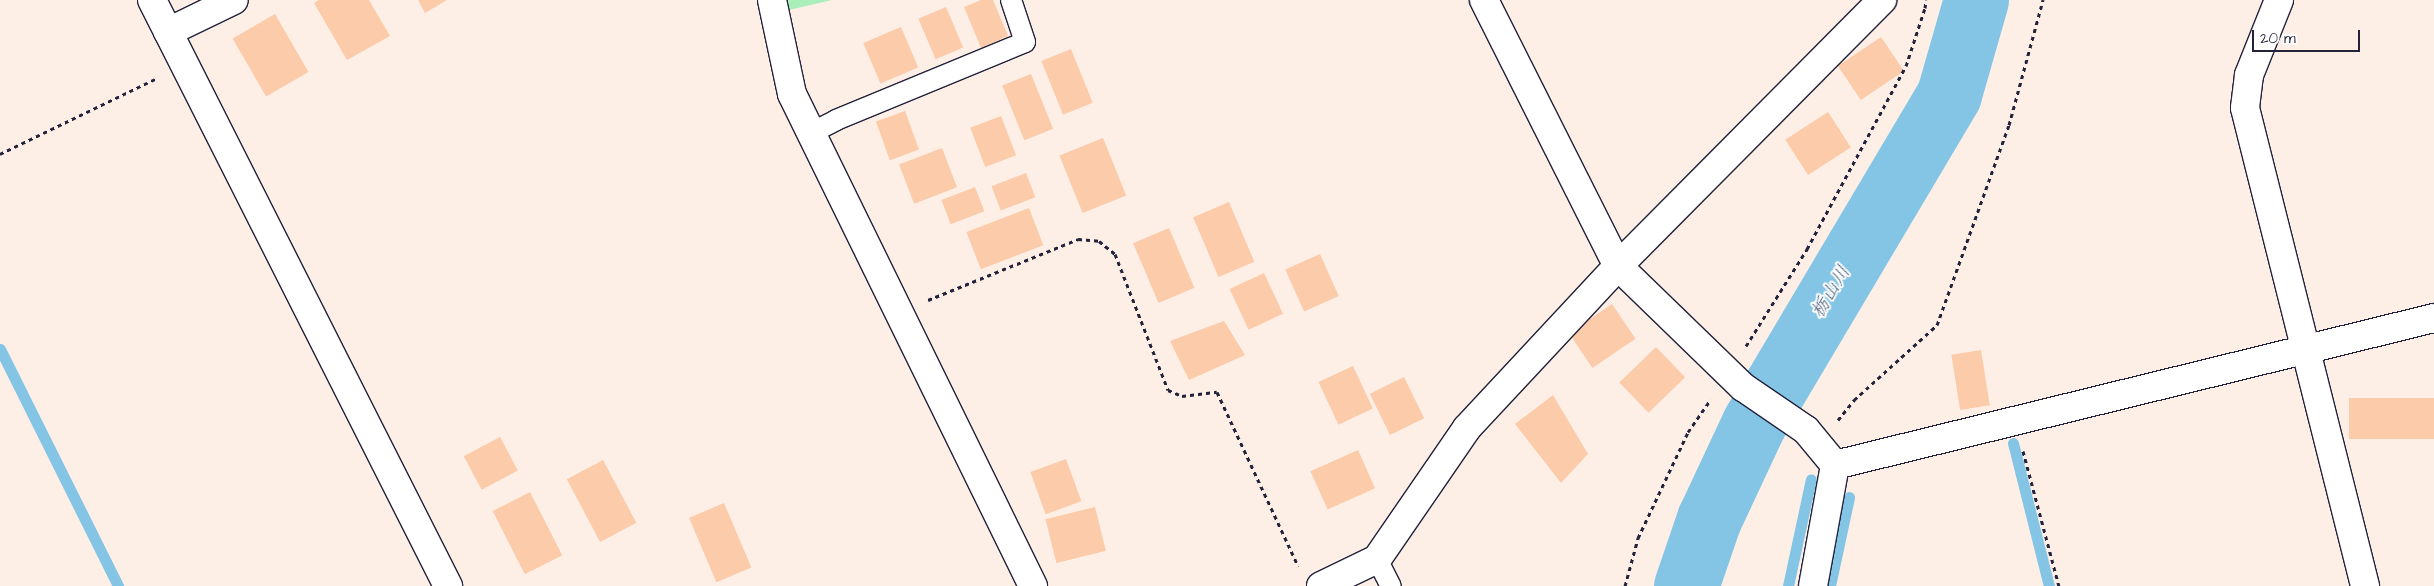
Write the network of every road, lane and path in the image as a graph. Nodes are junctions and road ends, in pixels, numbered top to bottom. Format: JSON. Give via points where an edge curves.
{"nodes":[{"id":1,"x":152,"y":0,"type":"edge"},
{"id":2,"x":234,"y":0,"type":"edge"},
{"id":3,"x":772,"y":0,"type":"edge"},
{"id":4,"x":1010,"y":0,"type":"edge"},
{"id":5,"x":1484,"y":0,"type":"edge"},
{"id":6,"x":1882,"y":0,"type":"edge"},
{"id":7,"x":1926,"y":0,"type":"edge"},
{"id":8,"x":2043,"y":0,"type":"edge"},
{"id":9,"x":2279,"y":0,"type":"edge"},
{"id":10,"x":168,"y":32,"type":"junction"},
{"id":11,"x":184,"y":65,"type":"junction"},
{"id":12,"x":812,"y":133,"type":"junction"},
{"id":13,"x":0,"y":154,"type":"edge"},
{"id":14,"x":1618,"y":266,"type":"junction"},
{"id":15,"x":899,"y":312,"type":"junction"},
{"id":16,"x":2434,"y":318,"type":"edge"},
{"id":17,"x":2304,"y":350,"type":"junction"},
{"id":18,"x":1736,"y":381,"type":"junction"},
{"id":19,"x":2015,"y":419,"type":"junction"},
{"id":20,"x":1812,"y":437,"type":"junction"},
{"id":21,"x":1835,"y":465,"type":"junction"},
{"id":22,"x":1376,"y":559,"type":"junction"},
{"id":23,"x":1299,"y":568,"type":"dead end"},
{"id":24,"x":448,"y":586,"type":"edge"},
{"id":25,"x":1033,"y":586,"type":"edge"},
{"id":26,"x":1321,"y":586,"type":"edge"},
{"id":27,"x":1391,"y":586,"type":"edge"},
{"id":28,"x":1625,"y":586,"type":"edge"},
{"id":29,"x":1813,"y":586,"type":"edge"},
{"id":30,"x":2059,"y":586,"type":"edge"},
{"id":31,"x":2365,"y":586,"type":"edge"}],
"edges":[{"from":1,"to":10,"type":"street"},
{"from":2,"to":10,"type":"street"},
{"from":3,"to":12,"type":"street","via":[[792,94]]},
{"from":4,"to":12,"type":"lane","via":[[1025,42],[836,120]]},
{"from":5,"to":14,"type":"street"},
{"from":6,"to":14,"type":"street"},
{"from":7,"to":18,"type":"path","via":[[1906,66]]},
{"from":8,"to":20,"type":"path","via":[[2009,125],[1937,325]]},
{"from":9,"to":17,"type":"street","via":[[2249,75],[2245,108]]},
{"from":10,"to":11,"type":"street"},
{"from":11,"to":13,"type":"path"},
{"from":11,"to":24,"type":"street"},
{"from":12,"to":15,"type":"street"},
{"from":14,"to":18,"type":"street"},
{"from":14,"to":22,"type":"street","via":[[1467,428]]},
{"from":15,"to":23,"type":"path","via":[[1078,239],[1099,241],[1116,254],[1168,390],[1182,396],[1217,392]]},
{"from":15,"to":25,"type":"street"},
{"from":16,"to":17,"type":"street"},
{"from":17,"to":19,"type":"street"},
{"from":17,"to":31,"type":"street"},
{"from":18,"to":20,"type":"street"},
{"from":18,"to":28,"type":"path","via":[[1688,432],[1638,538]]},
{"from":19,"to":21,"type":"street"},
{"from":19,"to":30,"type":"path"},
{"from":20,"to":21,"type":"street"},
{"from":21,"to":29,"type":"street"},
{"from":22,"to":26,"type":"street"},
{"from":22,"to":27,"type":"lane"}]}
